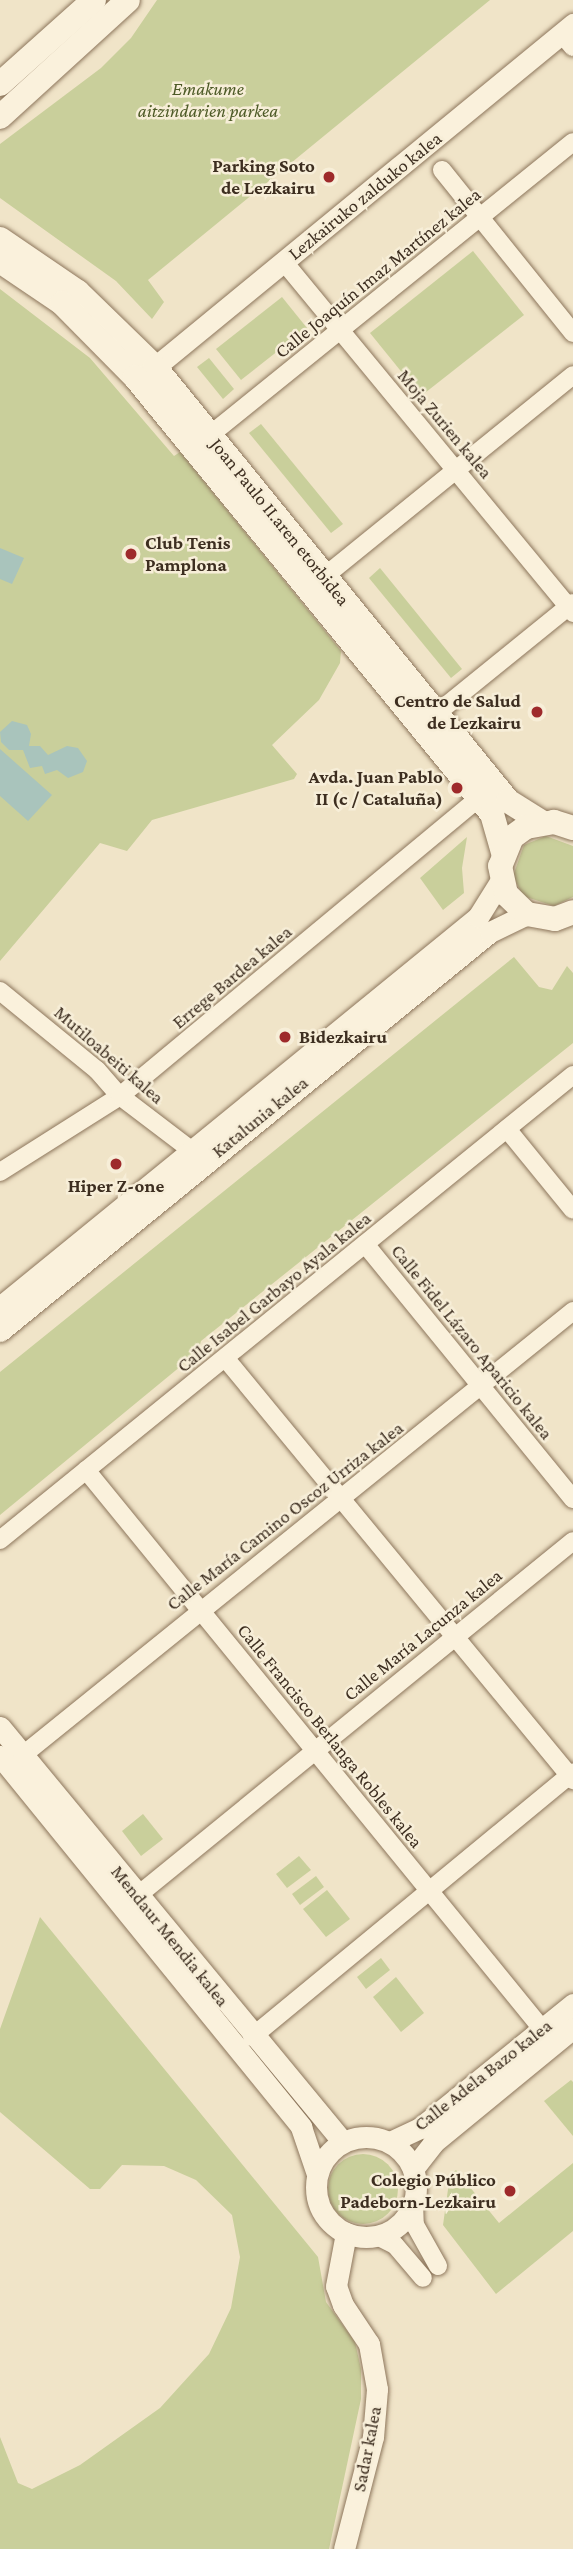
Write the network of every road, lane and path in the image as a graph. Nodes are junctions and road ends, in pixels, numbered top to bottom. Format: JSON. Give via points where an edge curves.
{"nodes":[{"id":1,"x":94,"y":0,"type":"edge"},
{"id":2,"x":128,"y":0,"type":"edge"},
{"id":3,"x":569,"y":35,"type":"edge"},
{"id":4,"x":0,"y":84,"type":"edge"},
{"id":5,"x":0,"y":117,"type":"edge"},
{"id":6,"x":573,"y":142,"type":"edge"},
{"id":7,"x":442,"y":170,"type":"dead end"},
{"id":8,"x":479,"y":217,"type":"junction"},
{"id":9,"x":0,"y":239,"type":"edge"},
{"id":10,"x":0,"y":261,"type":"edge"},
{"id":11,"x":285,"y":262,"type":"junction"},
{"id":12,"x":341,"y":333,"type":"junction"},
{"id":13,"x":573,"y":333,"type":"edge"},
{"id":14,"x":155,"y":367,"type":"junction"},
{"id":15,"x":573,"y":375,"type":"edge"},
{"id":16,"x":210,"y":436,"type":"junction"},
{"id":17,"x":456,"y":468,"type":"junction"},
{"id":18,"x":325,"y":576,"type":"junction"},
{"id":19,"x":571,"y":607,"type":"edge"},
{"id":20,"x":436,"y":713,"type":"junction"},
{"id":21,"x":479,"y":798,"type":"junction"},
{"id":22,"x":563,"y":824,"type":"edge"},
{"id":23,"x":503,"y":852,"type":"junction"},
{"id":24,"x":501,"y":880,"type":"junction"},
{"id":25,"x":527,"y":914,"type":"junction"},
{"id":26,"x":567,"y":919,"type":"edge"},
{"id":27,"x":0,"y":991,"type":"edge"},
{"id":28,"x":573,"y":1075,"type":"edge"},
{"id":29,"x":120,"y":1096,"type":"junction"},
{"id":30,"x":507,"y":1129,"type":"junction"},
{"id":31,"x":191,"y":1150,"type":"junction"},
{"id":32,"x":0,"y":1172,"type":"edge"},
{"id":33,"x":573,"y":1210,"type":"edge"},
{"id":34,"x":365,"y":1244,"type":"junction"},
{"id":35,"x":0,"y":1307,"type":"edge"},
{"id":36,"x":573,"y":1311,"type":"edge"},
{"id":37,"x":0,"y":1331,"type":"edge"},
{"id":38,"x":226,"y":1359,"type":"junction"},
{"id":39,"x":482,"y":1385,"type":"junction"},
{"id":40,"x":86,"y":1470,"type":"junction"},
{"id":41,"x":341,"y":1499,"type":"junction"},
{"id":42,"x":573,"y":1499,"type":"edge"},
{"id":43,"x":0,"y":1540,"type":"edge"},
{"id":44,"x":573,"y":1542,"type":"edge"},
{"id":45,"x":200,"y":1610,"type":"junction"},
{"id":46,"x":455,"y":1637,"type":"junction"},
{"id":47,"x":0,"y":1727,"type":"edge"},
{"id":48,"x":314,"y":1750,"type":"junction"},
{"id":49,"x":23,"y":1755,"type":"junction"},
{"id":50,"x":0,"y":1756,"type":"edge"},
{"id":51,"x":572,"y":1776,"type":"edge"},
{"id":52,"x":429,"y":1891,"type":"junction"},
{"id":53,"x":137,"y":1896,"type":"junction"},
{"id":54,"x":573,"y":2004,"type":"edge"},
{"id":55,"x":573,"y":2028,"type":"edge"},
{"id":56,"x":542,"y":2029,"type":"junction"},
{"id":57,"x":252,"y":2037,"type":"junction"},
{"id":58,"x":343,"y":2142,"type":"junction"},
{"id":59,"x":390,"y":2142,"type":"junction"},
{"id":60,"x":414,"y":2169,"type":"junction"},
{"id":61,"x":317,"y":2174,"type":"junction"},
{"id":62,"x":414,"y":2202,"type":"junction"},
{"id":63,"x":346,"y":2233,"type":"junction"},
{"id":64,"x":377,"y":2236,"type":"junction"},
{"id":65,"x":344,"y":2549,"type":"edge"}],
"edges":[{"from":1,"to":4,"type":"main road"},
{"from":2,"to":5,"type":"main road"},
{"from":3,"to":11,"type":"street","name":"Lezkairuko zalduko kalea"},
{"from":6,"to":8,"type":"street","name":"Calle Joaquín Imaz Martínez kalea"},
{"from":7,"to":8,"type":"street"},
{"from":8,"to":12,"type":"street","name":"Calle Joaquín Imaz Martínez kalea"},
{"from":8,"to":13,"type":"street"},
{"from":9,"to":14,"type":"main road","name":"Joan Paulo II.aren etorbidea","via":[[78,292]]},
{"from":10,"to":21,"type":"main road","name":"Joan Paulo II.aren etorbidea","via":[[62,303],[135,377]]},
{"from":11,"to":12,"type":"street","name":"Moja Zurien kalea"},
{"from":11,"to":14,"type":"street","name":"Lezkairuko zalduko kalea"},
{"from":12,"to":16,"type":"street","name":"Calle Joaquín Imaz Martínez kalea"},
{"from":12,"to":17,"type":"street","name":"Moja Zurien kalea"},
{"from":14,"to":16,"type":"main road","name":"Joan Paulo II.aren etorbidea"},
{"from":15,"to":17,"type":"street"},
{"from":16,"to":18,"type":"main road","name":"Joan Paulo II.aren etorbidea"},
{"from":17,"to":18,"type":"street"},
{"from":17,"to":19,"type":"street","name":"Moja Zurien kalea"},
{"from":18,"to":20,"type":"main road","name":"Joan Paulo II.aren etorbidea"},
{"from":19,"to":20,"type":"street"},
{"from":20,"to":22,"type":"main road","name":"Joan Paulo II.aren etorbidea","via":[[514,808]]},
{"from":21,"to":23,"type":"main road","name":"Joan Paulo II.aren etorbidea","via":[[497,821]]},
{"from":21,"to":29,"type":"street","name":"Errege Bardea kalea"},
{"from":22,"to":23,"type":"main road","via":[[526,827]]},
{"from":23,"to":24,"type":"main road","name":"Joan Paulo II.aren etorbidea"},
{"from":24,"to":25,"type":"main road","via":[[515,905]]},
{"from":24,"to":31,"type":"street","name":"Katalunia kalea","via":[[478,916]]},
{"from":25,"to":26,"type":"main road"},
{"from":25,"to":37,"type":"street","name":"Katalunia kalea","via":[[490,932]]},
{"from":27,"to":29,"type":"street","name":"Mutiloabeiti kalea","via":[[97,1070]]},
{"from":28,"to":30,"type":"street","name":"Calle Isabel Garbayo Ayala kalea"},
{"from":29,"to":31,"type":"street","name":"Mutiloabeiti kalea"},
{"from":29,"to":32,"type":"street","name":"Errege Bardea kalea"},
{"from":30,"to":33,"type":"street"},
{"from":30,"to":34,"type":"street","name":"Calle Isabel Garbayo Ayala kalea"},
{"from":31,"to":35,"type":"street","name":"Katalunia kalea"},
{"from":34,"to":38,"type":"street","name":"Calle Isabel Garbayo Ayala kalea"},
{"from":34,"to":39,"type":"street","name":"Calle Fidel Lázaro Aparicio kalea"},
{"from":36,"to":39,"type":"street","name":"Calle María Camino Oscoz Urriza kalea"},
{"from":38,"to":40,"type":"street","name":"Calle Isabel Garbayo Ayala kalea"},
{"from":38,"to":41,"type":"street"},
{"from":39,"to":41,"type":"street","name":"Calle María Camino Oscoz Urriza kalea"},
{"from":39,"to":42,"type":"street","name":"Calle Fidel Lázaro Aparicio kalea"},
{"from":40,"to":43,"type":"street","name":"Calle Isabel Garbayo Ayala kalea"},
{"from":40,"to":45,"type":"street","name":"Calle Francisco Berlanga Robles kalea"},
{"from":41,"to":45,"type":"street","name":"Calle María Camino Oscoz Urriza kalea"},
{"from":41,"to":46,"type":"street"},
{"from":44,"to":46,"type":"street","name":"Calle María Lacunza kalea"},
{"from":45,"to":48,"type":"street","name":"Calle Francisco Berlanga Robles kalea"},
{"from":45,"to":49,"type":"street","name":"Calle María Camino Oscoz Urriza kalea"},
{"from":46,"to":48,"type":"street","name":"Calle María Lacunza kalea"},
{"from":46,"to":51,"type":"street"},
{"from":47,"to":49,"type":"street","name":"Mendaur Mendia kalea"},
{"from":48,"to":52,"type":"street","name":"Calle Francisco Berlanga Robles kalea"},
{"from":48,"to":53,"type":"street","name":"Calle María Lacunza kalea"},
{"from":49,"to":53,"type":"street","name":"Mendaur Mendia kalea"},
{"from":50,"to":61,"type":"street","name":"Mendaur Mendia kalea","via":[[301,2127]]},
{"from":51,"to":52,"type":"street"},
{"from":52,"to":56,"type":"street","name":"Calle Francisco Berlanga Robles kalea"},
{"from":52,"to":57,"type":"street"},
{"from":53,"to":57,"type":"street","name":"Mendaur Mendia kalea"},
{"from":54,"to":56,"type":"street","name":"Calle Adela Bazo kalea"},
{"from":55,"to":60,"type":"street","name":"Calle Adela Bazo kalea","via":[[433,2143]]},
{"from":56,"to":59,"type":"street","name":"Calle Adela Bazo kalea","via":[[420,2128]]},
{"from":57,"to":58,"type":"street","name":"Mendaur Mendia kalea"},
{"from":58,"to":59,"type":"street","via":[[374,2137]]},
{"from":58,"to":61,"type":"street","via":[[331,2150]]},
{"from":59,"to":60,"type":"street"},
{"from":60,"to":62,"type":"street"},
{"from":61,"to":63,"type":"street","via":[[321,2209]]},
{"from":62,"to":64,"type":"street","via":[[400,2224]]},
{"from":62,"to":64,"type":"street","via":[[415,2225],[431,2272]]},
{"from":63,"to":64,"type":"street"},
{"from":63,"to":65,"type":"street","name":"Sadar kalea","via":[[336,2286],[369,2344],[377,2389],[373,2437]]}]}
